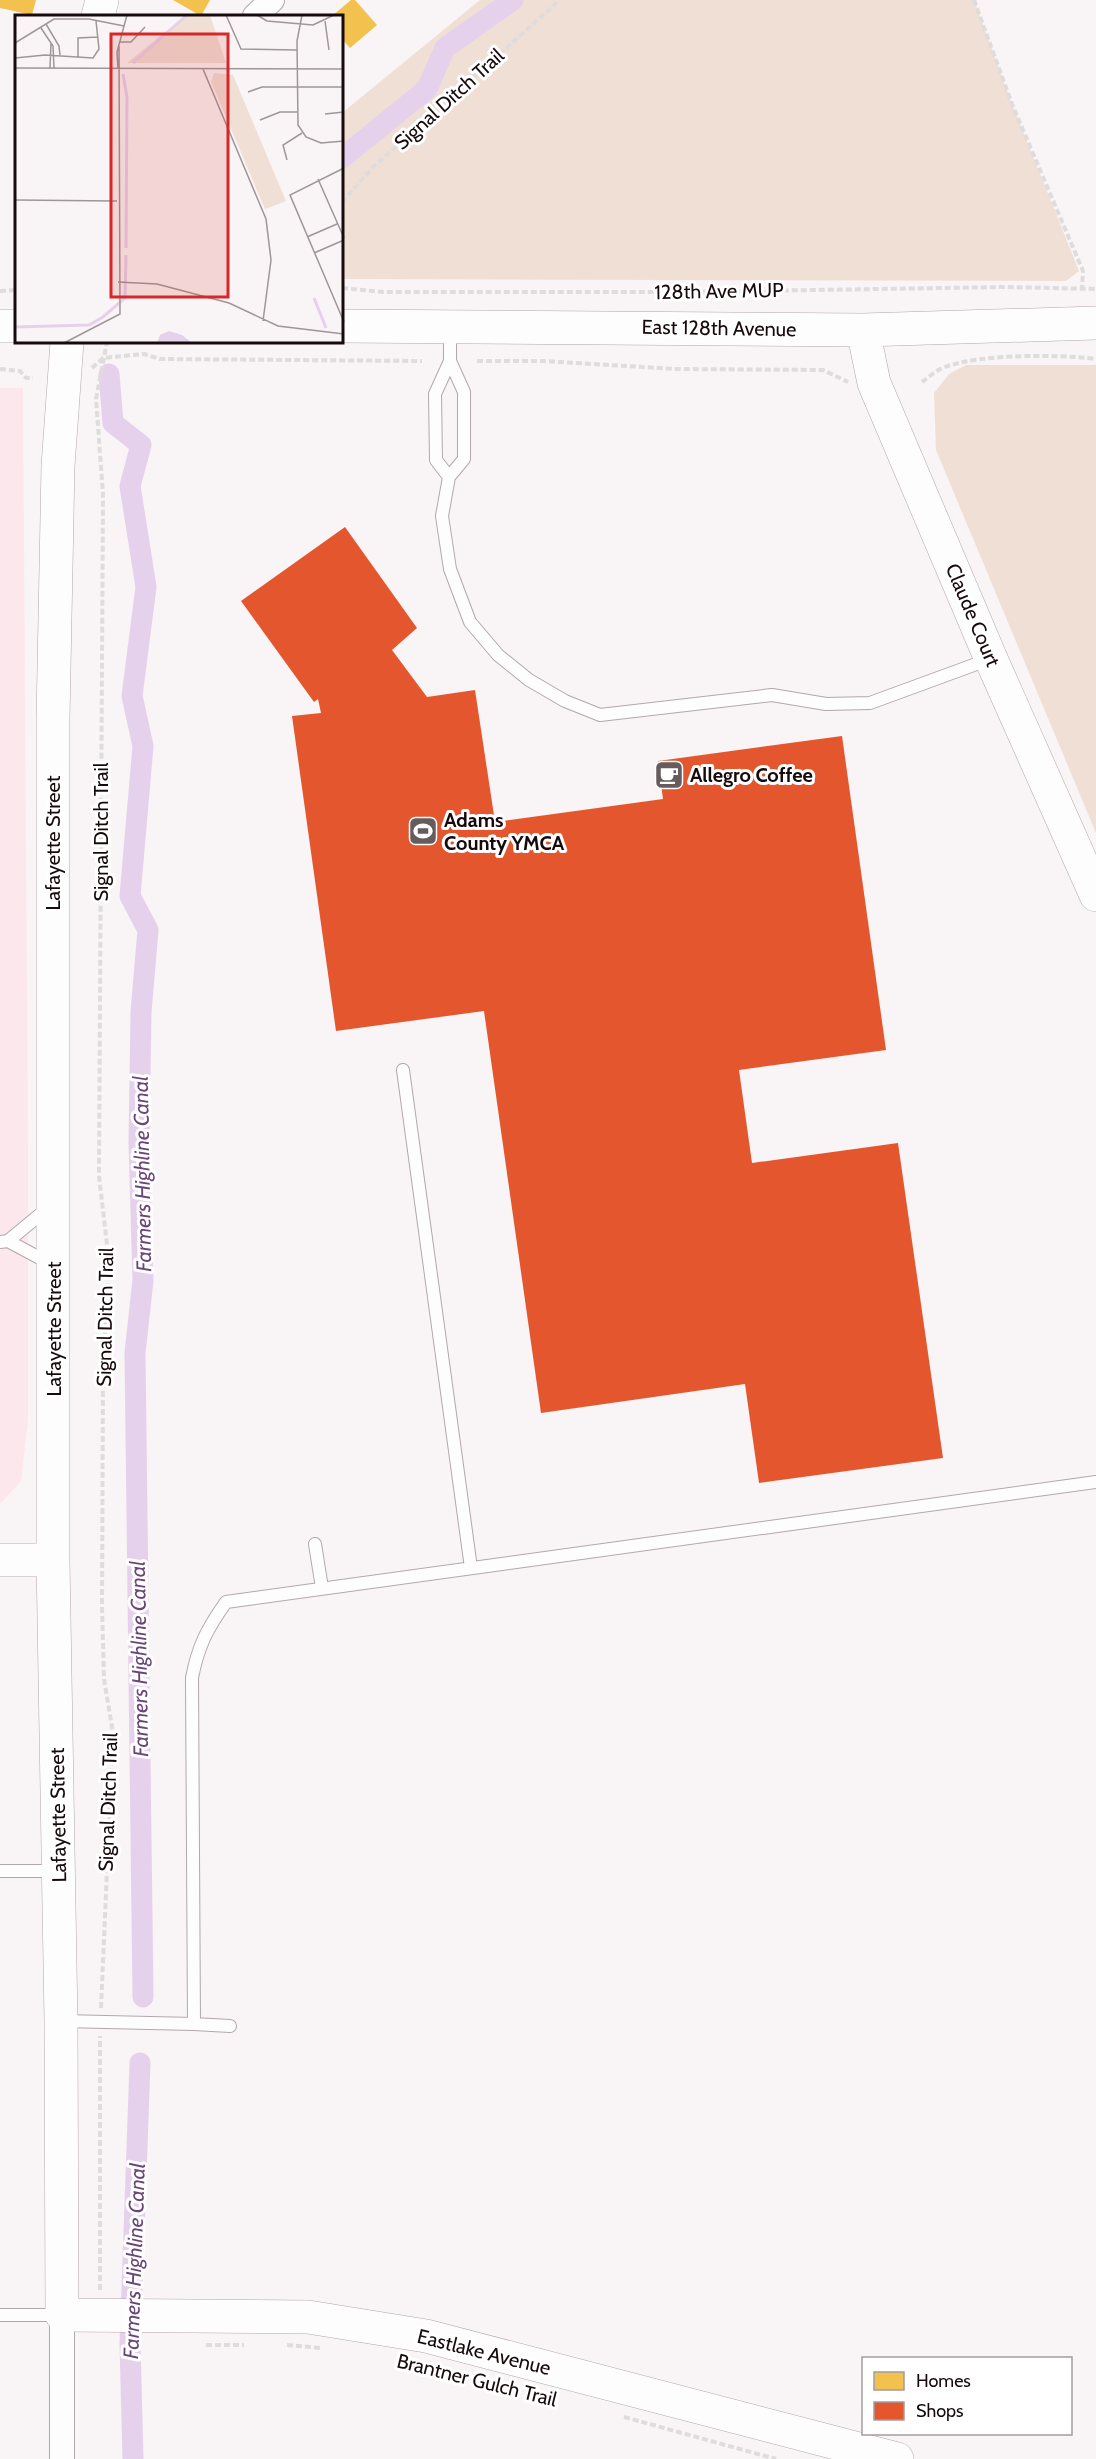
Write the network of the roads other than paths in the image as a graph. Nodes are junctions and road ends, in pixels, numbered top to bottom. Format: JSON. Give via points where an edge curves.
{"nodes":[{"id":1,"x":102,"y":0,"type":"edge"},
{"id":2,"x":272,"y":0,"type":"edge"},
{"id":3,"x":98,"y":15,"type":"edge"},
{"id":4,"x":256,"y":15,"type":"edge"},
{"id":5,"x":1096,"y":323,"type":"edge"},
{"id":6,"x":344,"y":326,"type":"edge"},
{"id":7,"x":450,"y":326,"type":"junction"},
{"id":8,"x":863,"y":330,"type":"junction"},
{"id":9,"x":67,"y":344,"type":"edge"},
{"id":10,"x":450,"y":362,"type":"junction"},
{"id":11,"x":449,"y":477,"type":"junction"},
{"id":12,"x":991,"y":659,"type":"junction"},
{"id":13,"x":1096,"y":895,"type":"edge"},
{"id":14,"x":403,"y":1070,"type":"dead end"},
{"id":15,"x":53,"y":1204,"type":"junction"},
{"id":16,"x":4,"y":1241,"type":"edge"},
{"id":17,"x":54,"y":1266,"type":"junction"},
{"id":18,"x":1096,"y":1482,"type":"edge"},
{"id":19,"x":315,"y":1544,"type":"dead end"},
{"id":20,"x":0,"y":1560,"type":"edge"},
{"id":21,"x":54,"y":1560,"type":"junction"},
{"id":22,"x":471,"y":1568,"type":"junction"},
{"id":23,"x":322,"y":1588,"type":"junction"},
{"id":24,"x":0,"y":1871,"type":"edge"},
{"id":25,"x":59,"y":1871,"type":"junction"},
{"id":26,"x":61,"y":2021,"type":"junction"},
{"id":27,"x":194,"y":2024,"type":"junction"},
{"id":28,"x":230,"y":2026,"type":"dead end"},
{"id":29,"x":62,"y":2315,"type":"junction"},
{"id":30,"x":0,"y":2316,"type":"edge"},
{"id":31,"x":62,"y":2459,"type":"edge"},
{"id":32,"x":897,"y":2459,"type":"edge"}],
"edges":[{"from":1,"to":3,"type":"street"},
{"from":2,"to":4,"type":"street"},
{"from":5,"to":8,"type":"street","name":"East 128th Avenue"},
{"from":6,"to":7,"type":"street","name":"East 128th Avenue"},
{"from":7,"to":8,"type":"street","name":"East 128th Avenue"},
{"from":7,"to":10,"type":"lane"},
{"from":8,"to":12,"type":"street","name":"Claude Court","via":[[874,383]]},
{"from":9,"to":15,"type":"street","name":"Lafayette Street","via":[[58,466],[53,719]]},
{"from":10,"to":11,"type":"lane","via":[[435,394],[436,460]]},
{"from":10,"to":11,"type":"lane","via":[[464,392],[464,459]]},
{"from":11,"to":12,"type":"lane","via":[[442,516],[450,569],[470,622],[498,656],[529,680],[600,715],[756,695],[826,705],[870,703]]},
{"from":12,"to":13,"type":"street","name":"Claude Court"},
{"from":14,"to":22,"type":"lane"},
{"from":15,"to":16,"type":"lane"},
{"from":15,"to":17,"type":"street","name":"Lafayette Street"},
{"from":16,"to":17,"type":"lane"},
{"from":17,"to":21,"type":"street","name":"Lafayette Street"},
{"from":18,"to":22,"type":"lane"},
{"from":19,"to":23,"type":"lane"},
{"from":20,"to":21,"type":"street"},
{"from":21,"to":25,"type":"street","name":"Lafayette Street"},
{"from":22,"to":23,"type":"lane"},
{"from":23,"to":27,"type":"lane","via":[[226,1602],[196,1653],[192,1678]]},
{"from":24,"to":25,"type":"lane"},
{"from":25,"to":26,"type":"street","name":"Lafayette Street"},
{"from":26,"to":27,"type":"lane"},
{"from":26,"to":29,"type":"street","name":"Lafayette Street"},
{"from":27,"to":28,"type":"lane"},
{"from":29,"to":30,"type":"lane"},
{"from":29,"to":31,"type":"street"},
{"from":29,"to":32,"type":"street","name":"Eastlake Avenue","via":[[109,2304],[155,2315],[308,2317],[426,2336]]}]}
